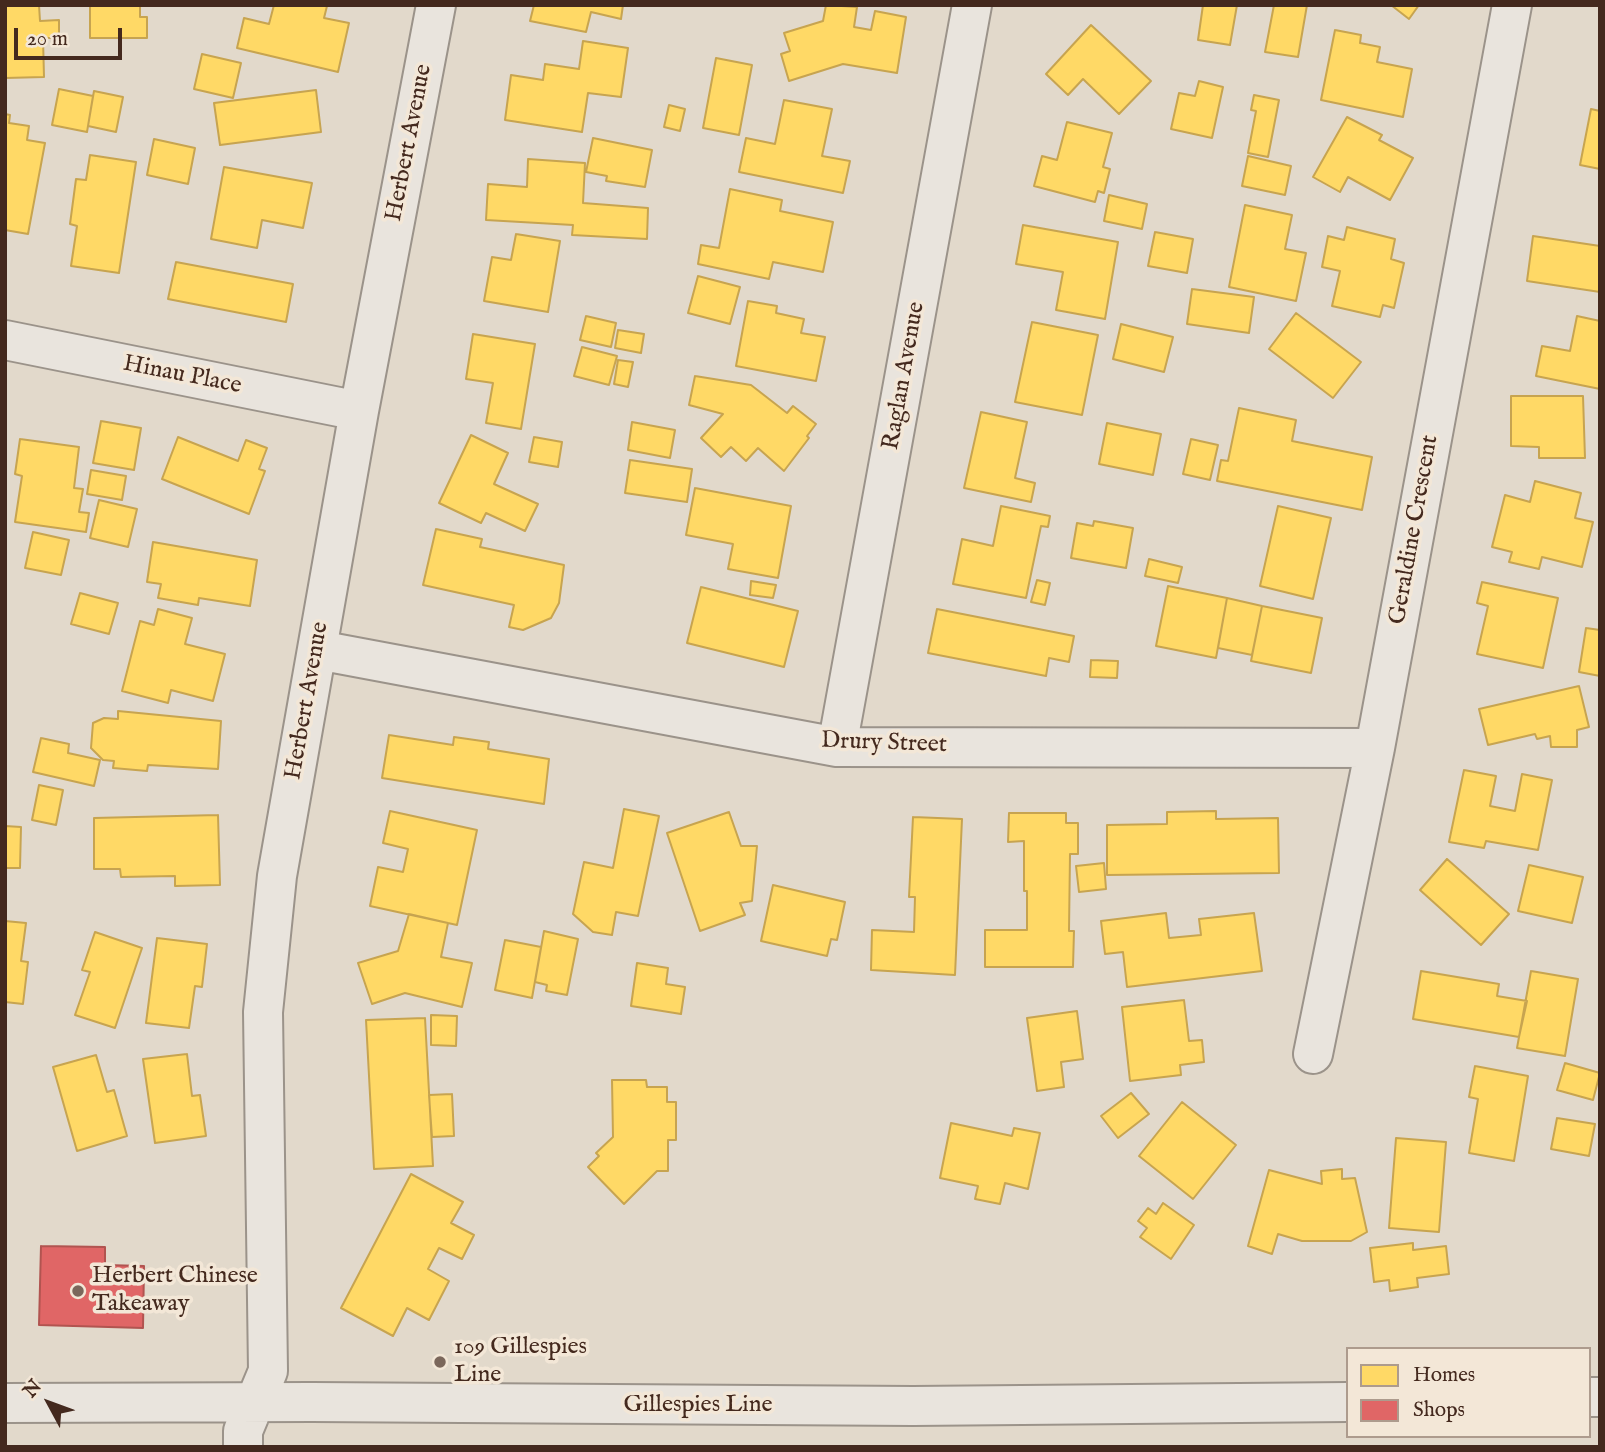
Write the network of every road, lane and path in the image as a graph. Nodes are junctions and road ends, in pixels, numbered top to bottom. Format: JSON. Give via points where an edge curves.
{"nodes":[{"id":1,"x":436,"y":5,"type":"edge"},
{"id":2,"x":972,"y":5,"type":"edge"},
{"id":3,"x":1512,"y":5,"type":"edge"},
{"id":4,"x":5,"y":340,"type":"edge"},
{"id":5,"x":359,"y":411,"type":"junction"},
{"id":6,"x":318,"y":650,"type":"junction"},
{"id":7,"x":837,"y":747,"type":"junction"},
{"id":8,"x":1375,"y":748,"type":"junction"},
{"id":9,"x":1313,"y":1054,"type":"dead end"},
{"id":10,"x":254,"y":1402,"type":"junction"},
{"id":11,"x":1346,"y":1402,"type":"edge"},
{"id":12,"x":5,"y":1403,"type":"edge"},
{"id":13,"x":243,"y":1447,"type":"edge"}],
"edges":[{"from":1,"to":5,"type":"street","name":"Herbert Avenue"},
{"from":2,"to":7,"type":"street","name":"Raglan Avenue"},
{"from":3,"to":8,"type":"street","name":"Geraldine Crescent"},
{"from":4,"to":5,"type":"street","name":"Hinau Place"},
{"from":5,"to":6,"type":"street","name":"Herbert Avenue"},
{"from":6,"to":7,"type":"street","name":"Drury Street"},
{"from":6,"to":10,"type":"street","name":"Herbert Avenue","via":[[277,876],[263,1012],[268,1371]]},
{"from":7,"to":8,"type":"street","name":"Drury Street"},
{"from":8,"to":9,"type":"street","name":"Geraldine Crescent"},
{"from":10,"to":11,"type":"street","name":"Gillespies Line","via":[[796,1406]]},
{"from":10,"to":12,"type":"street","name":"Gillespies Line"},
{"from":10,"to":13,"type":"street","name":"Herbert Avenue","via":[[243,1431]]}]}
